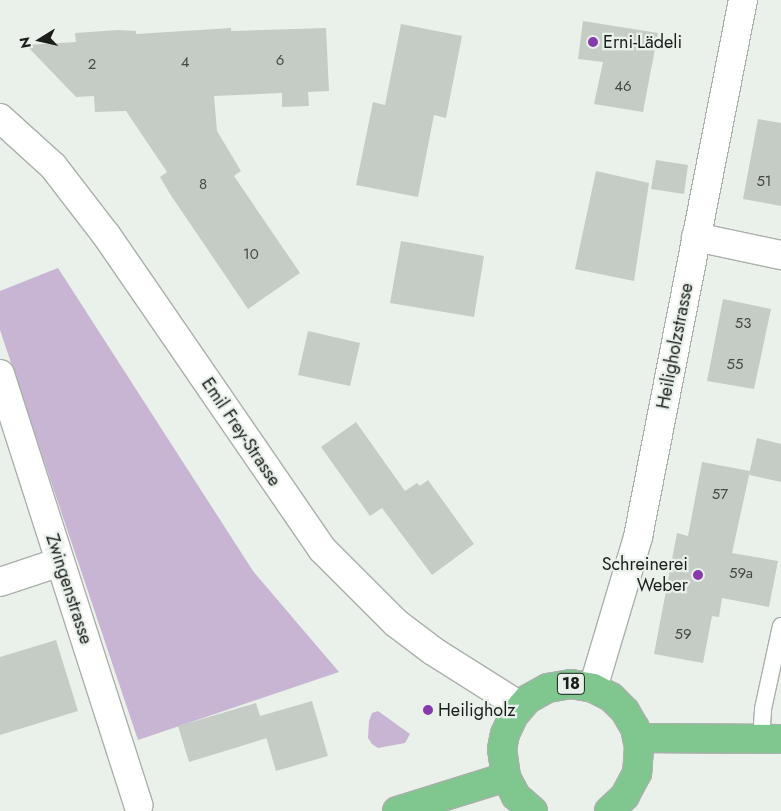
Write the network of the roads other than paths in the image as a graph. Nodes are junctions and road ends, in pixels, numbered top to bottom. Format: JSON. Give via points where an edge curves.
{"nodes":[{"id":1,"x":743,"y":0,"type":"edge"},
{"id":2,"x":0,"y":118,"type":"edge"},
{"id":3,"x":696,"y":237,"type":"junction"},
{"id":4,"x":781,"y":255,"type":"edge"},
{"id":5,"x":0,"y":374,"type":"edge"},
{"id":6,"x":60,"y":562,"type":"junction"},
{"id":7,"x":0,"y":582,"type":"edge"},
{"id":8,"x":781,"y":626,"type":"edge"},
{"id":9,"x":593,"y":688,"type":"junction"},
{"id":10,"x":520,"y":706,"type":"junction"},
{"id":11,"x":638,"y":738,"type":"junction"},
{"id":12,"x":771,"y":739,"type":"edge"},
{"id":13,"x":506,"y":777,"type":"junction"},
{"id":14,"x":138,"y":805,"type":"dead end"},
{"id":15,"x":397,"y":811,"type":"edge"},
{"id":16,"x":533,"y":811,"type":"edge"},
{"id":17,"x":608,"y":811,"type":"edge"}],
"edges":[{"from":1,"to":3,"type":"street","name":"Heiligholzstrasse"},
{"from":2,"to":10,"type":"street","name":"Emil Frey-Strasse","via":[[53,166],[107,236],[322,549],[396,623],[433,651]]},
{"from":3,"to":4,"type":"street"},
{"from":3,"to":9,"type":"street","name":"Heiligholzstrasse","via":[[638,537]]},
{"from":5,"to":6,"type":"street","name":"Zwingenstrasse"},
{"from":6,"to":7,"type":"street"},
{"from":6,"to":14,"type":"street","name":"Zwingenstrasse"},
{"from":8,"to":12,"type":"lane","via":[[763,709]]},
{"from":9,"to":10,"type":"main road","number":"18","via":[[571,684],[554,686],[538,692]]},
{"from":9,"to":11,"type":"main road","number":"18","via":[[611,697],[625,711]]},
{"from":10,"to":13,"type":"main road","number":"18","via":[[508,724],[503,741]]},
{"from":11,"to":12,"type":"main road"},
{"from":11,"to":17,"type":"main road","number":"18","via":[[640,755],[634,780],[625,796]]},
{"from":13,"to":15,"type":"main road"},
{"from":13,"to":16,"type":"main road","number":"18","via":[[516,796]]}]}
